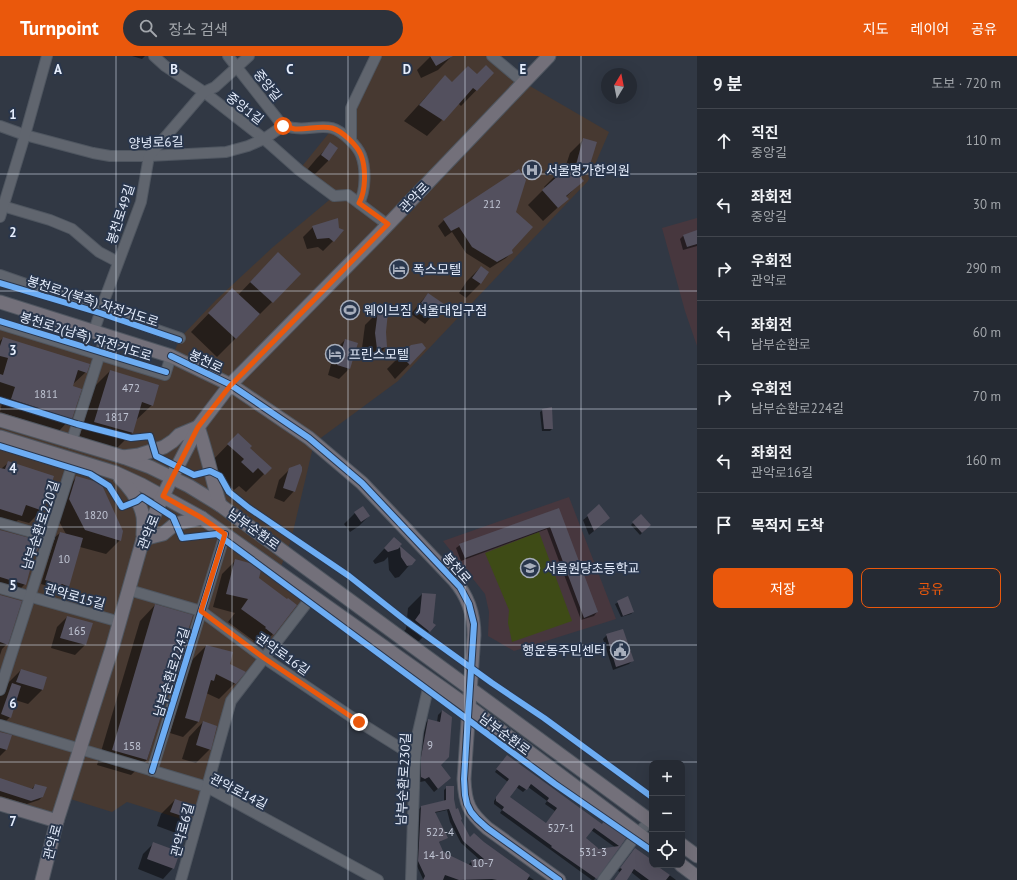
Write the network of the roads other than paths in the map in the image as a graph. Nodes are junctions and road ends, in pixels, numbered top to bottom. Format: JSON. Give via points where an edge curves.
{"nodes":[{"id":1,"x":47,"y":56,"type":"edge"},
{"id":2,"x":154,"y":56,"type":"edge"},
{"id":3,"x":228,"y":56,"type":"edge"},
{"id":4,"x":249,"y":56,"type":"edge"},
{"id":5,"x":376,"y":56,"type":"edge"},
{"id":6,"x":492,"y":56,"type":"edge"},
{"id":7,"x":549,"y":56,"type":"edge"},
{"id":8,"x":238,"y":67,"type":"junction"},
{"id":9,"x":523,"y":82,"type":"junction"},
{"id":10,"x":204,"y":92,"type":"junction"},
{"id":11,"x":0,"y":126,"type":"edge"},
{"id":12,"x":283,"y":126,"type":"junction"},
{"id":13,"x":25,"y":135,"type":"junction"},
{"id":14,"x":264,"y":139,"type":"junction"},
{"id":15,"x":351,"y":141,"type":"junction"},
{"id":16,"x":149,"y":156,"type":"junction"},
{"id":17,"x":359,"y":203,"type":"junction"},
{"id":18,"x":1,"y":210,"type":"edge"},
{"id":19,"x":388,"y":224,"type":"junction"},
{"id":20,"x":118,"y":262,"type":"junction"},
{"id":21,"x":0,"y":275,"type":"edge"},
{"id":22,"x":0,"y":302,"type":"edge"},
{"id":23,"x":101,"y":310,"type":"junction"},
{"id":24,"x":0,"y":324,"type":"edge"},
{"id":25,"x":100,"y":333,"type":"junction"},
{"id":26,"x":180,"y":338,"type":"dead end"},
{"id":27,"x":100,"y":355,"type":"junction"},
{"id":28,"x":171,"y":356,"type":"junction"},
{"id":29,"x":231,"y":385,"type":"junction"},
{"id":30,"x":0,"y":420,"type":"edge"},
{"id":31,"x":198,"y":427,"type":"junction"},
{"id":32,"x":0,"y":437,"type":"edge"},
{"id":33,"x":71,"y":442,"type":"junction"},
{"id":34,"x":123,"y":457,"type":"junction"},
{"id":35,"x":74,"y":459,"type":"junction"},
{"id":36,"x":116,"y":473,"type":"junction"},
{"id":37,"x":172,"y":477,"type":"junction"},
{"id":38,"x":163,"y":496,"type":"junction"},
{"id":39,"x":220,"y":505,"type":"junction"},
{"id":40,"x":202,"y":518,"type":"junction"},
{"id":41,"x":0,"y":523,"type":"edge"},
{"id":42,"x":225,"y":534,"type":"junction"},
{"id":43,"x":49,"y":538,"type":"junction"},
{"id":44,"x":143,"y":539,"type":"junction"},
{"id":45,"x":0,"y":588,"type":"edge"},
{"id":46,"x":130,"y":590,"type":"junction"},
{"id":47,"x":313,"y":595,"type":"junction"},
{"id":48,"x":31,"y":597,"type":"junction"},
{"id":49,"x":201,"y":611,"type":"junction"},
{"id":50,"x":120,"y":622,"type":"junction"},
{"id":51,"x":264,"y":658,"type":"junction"},
{"id":52,"x":430,"y":680,"type":"junction"},
{"id":53,"x":470,"y":688,"type":"junction"},
{"id":54,"x":0,"y":690,"type":"edge"},
{"id":55,"x":469,"y":707,"type":"junction"},
{"id":56,"x":0,"y":725,"type":"edge"},
{"id":57,"x":526,"y":729,"type":"junction"},
{"id":58,"x":516,"y":743,"type":"junction"},
{"id":59,"x":79,"y":750,"type":"junction"},
{"id":60,"x":415,"y":757,"type":"junction"},
{"id":61,"x":152,"y":771,"type":"junction"},
{"id":62,"x":207,"y":788,"type":"junction"},
{"id":63,"x":0,"y":804,"type":"edge"},
{"id":64,"x":649,"y":821,"type":"edge"},
{"id":65,"x":57,"y":822,"type":"junction"},
{"id":66,"x":649,"y":824,"type":"edge"},
{"id":67,"x":638,"y":833,"type":"junction"},
{"id":68,"x":649,"y":842,"type":"edge"},
{"id":69,"x":685,"y":847,"type":"edge"},
{"id":70,"x":697,"y":856,"type":"edge"},
{"id":71,"x":685,"y":868,"type":"edge"},
{"id":72,"x":697,"y":877,"type":"edge"},
{"id":73,"x":42,"y":880,"type":"edge"},
{"id":74,"x":181,"y":880,"type":"edge"},
{"id":75,"x":378,"y":880,"type":"edge"},
{"id":76,"x":411,"y":880,"type":"edge"},
{"id":77,"x":559,"y":880,"type":"edge"},
{"id":78,"x":603,"y":880,"type":"edge"}],
"edges":[{"from":1,"to":13,"type":"street"},
{"from":2,"to":10,"type":"street","name":"중앙1길"},
{"from":3,"to":8,"type":"street","name":"중앙길"},
{"from":4,"to":8,"type":"street","name":"봉천로49길"},
{"from":5,"to":15,"type":"street","via":[[351,108]]},
{"from":6,"to":9,"type":"street"},
{"from":7,"to":9,"type":"main road","name":"관악로"},
{"from":8,"to":10,"type":"street","name":"봉천로49길","via":[[215,87]]},
{"from":8,"to":12,"type":"street","name":"중앙길"},
{"from":9,"to":19,"type":"main road","name":"관악로"},
{"from":10,"to":14,"type":"street","name":"중앙1길"},
{"from":10,"to":16,"type":"street","name":"봉천로49길"},
{"from":11,"to":13,"type":"street","name":"양녕로6길"},
{"from":12,"to":14,"type":"street","name":"양녕로6길"},
{"from":12,"to":15,"type":"street","via":[[295,129],[333,128]]},
{"from":13,"to":16,"type":"street","name":"양녕로6길","via":[[110,156]]},
{"from":13,"to":18,"type":"street"},
{"from":14,"to":16,"type":"street","name":"양녕로6길","via":[[226,152]]},
{"from":14,"to":17,"type":"street","name":"중앙1길","via":[[298,170],[334,196],[348,195]]},
{"from":15,"to":17,"type":"street","via":[[361,154],[364,173],[364,190]]},
{"from":16,"to":20,"type":"street","name":"봉천로49길","via":[[140,202]]},
{"from":17,"to":19,"type":"street"},
{"from":18,"to":20,"type":"street","via":[[6,207],[72,229],[98,252]]},
{"from":19,"to":29,"type":"main road","name":"관악로"},
{"from":20,"to":23,"type":"street","name":"봉천로49길"},
{"from":21,"to":23,"type":"street","name":"봉천로"},
{"from":22,"to":25,"type":"main road","name":"봉천로"},
{"from":23,"to":25,"type":"street","name":"봉천로49길"},
{"from":23,"to":26,"type":"street","name":"봉천로"},
{"from":24,"to":27,"type":"street"},
{"from":25,"to":27,"type":"street"},
{"from":25,"to":28,"type":"main road","name":"봉천로"},
{"from":27,"to":28,"type":"street","via":[[165,375]]},
{"from":27,"to":33,"type":"street"},
{"from":28,"to":29,"type":"main road","name":"봉천로"},
{"from":29,"to":31,"type":"main road","name":"관악로"},
{"from":29,"to":53,"type":"main road","name":"봉천로","via":[[309,438],[362,483],[460,587],[469,604],[474,624]]},
{"from":30,"to":33,"type":"main road","name":"남부순환로"},
{"from":31,"to":34,"type":"main road","via":[[179,435],[164,447]]},
{"from":31,"to":37,"type":"main road","name":"관악로"},
{"from":31,"to":39,"type":"main road"},
{"from":32,"to":35,"type":"main road","name":"남부순환로"},
{"from":33,"to":34,"type":"main road","name":"남부순환로"},
{"from":34,"to":37,"type":"main road","name":"남부순환로"},
{"from":35,"to":36,"type":"main road","name":"남부순환로"},
{"from":35,"to":43,"type":"street","name":"남부순환로220길"},
{"from":36,"to":38,"type":"main road","name":"남부순환로"},
{"from":36,"to":44,"type":"main road","via":[[130,488],[137,501],[143,516]]},
{"from":37,"to":38,"type":"main road","name":"관악로"},
{"from":37,"to":39,"type":"main road","name":"남부순환로"},
{"from":38,"to":40,"type":"main road","name":"남부순환로"},
{"from":38,"to":44,"type":"main road","name":"관악로"},
{"from":39,"to":53,"type":"main road","name":"남부순환로"},
{"from":40,"to":42,"type":"main road","name":"남부순환로"},
{"from":40,"to":44,"type":"main road","via":[[175,524],[163,534]]},
{"from":41,"to":43,"type":"street"},
{"from":42,"to":47,"type":"main road","name":"남부순환로"},
{"from":42,"to":49,"type":"street","name":"남부순환로224길"},
{"from":43,"to":48,"type":"street","name":"남부순환로220길"},
{"from":44,"to":46,"type":"main road","name":"관악로"},
{"from":45,"to":48,"type":"street","name":"관악로15길"},
{"from":46,"to":49,"type":"street","name":"관악로16길"},
{"from":46,"to":50,"type":"main road","name":"관악로"},
{"from":47,"to":51,"type":"street","name":"관악로6길"},
{"from":47,"to":52,"type":"main road","name":"남부순환로"},
{"from":48,"to":50,"type":"street","name":"관악로15길"},
{"from":48,"to":54,"type":"street","name":"남부순환로220길"},
{"from":49,"to":51,"type":"street","name":"관악로16길"},
{"from":49,"to":61,"type":"street","name":"남부순환로224길"},
{"from":50,"to":59,"type":"main road","name":"관악로"},
{"from":51,"to":60,"type":"street","name":"관악로16길"},
{"from":51,"to":62,"type":"street","name":"관악로6길","via":[[231,701]]},
{"from":52,"to":55,"type":"main road","name":"남부순환로"},
{"from":52,"to":60,"type":"street","name":"남부순환로230길"},
{"from":53,"to":55,"type":"main road","name":"봉천로"},
{"from":53,"to":57,"type":"main road","name":"남부순환로"},
{"from":55,"to":58,"type":"main road","name":"남부순환로"},
{"from":55,"to":77,"type":"main road","name":"봉천로","via":[[464,779],[469,809],[487,828]]},
{"from":56,"to":59,"type":"street","name":"관악로14길"},
{"from":57,"to":58,"type":"main road","via":[[514,731]]},
{"from":57,"to":64,"type":"main road","name":"남부순환로"},
{"from":58,"to":67,"type":"main road","name":"남부순환로"},
{"from":59,"to":61,"type":"street","name":"관악로14길"},
{"from":59,"to":65,"type":"main road","name":"관악로"},
{"from":60,"to":76,"type":"street","name":"남부순환로230길"},
{"from":61,"to":62,"type":"street","name":"관악로14길"},
{"from":62,"to":74,"type":"street","name":"관악로6길"},
{"from":62,"to":75,"type":"street","name":"관악로14길"},
{"from":63,"to":65,"type":"main road"},
{"from":65,"to":73,"type":"main road","name":"관악로"},
{"from":66,"to":67,"type":"street"},
{"from":67,"to":68,"type":"main road","name":"남부순환로"},
{"from":67,"to":78,"type":"street"},
{"from":69,"to":70,"type":"main road"},
{"from":71,"to":72,"type":"main road"}]}
